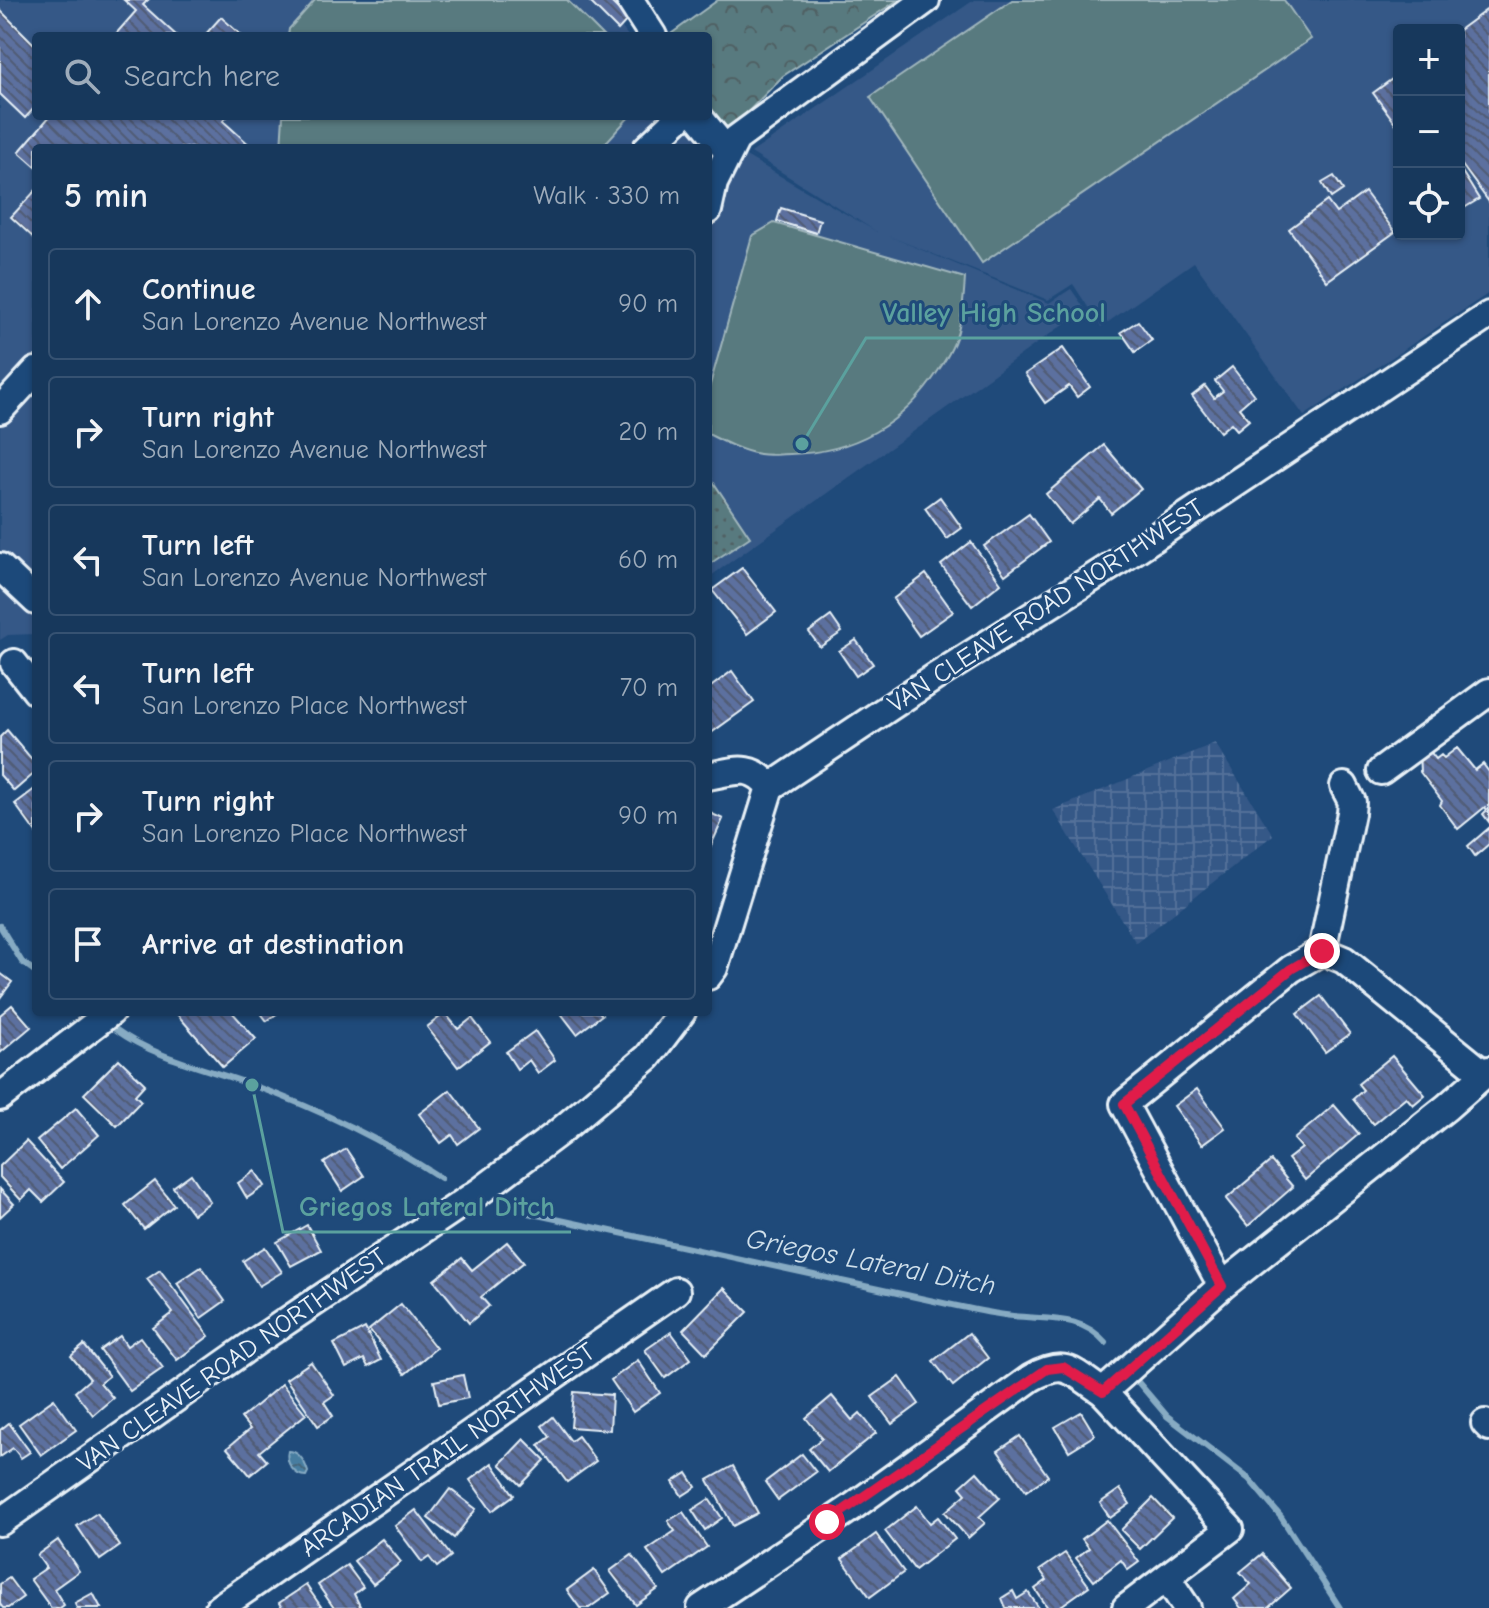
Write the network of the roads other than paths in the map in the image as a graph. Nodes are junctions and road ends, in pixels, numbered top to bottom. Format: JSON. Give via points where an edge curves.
{"nodes":[{"id":1,"x":630,"y":0,"type":"edge"},
{"id":2,"x":926,"y":0,"type":"edge"},
{"id":3,"x":650,"y":32,"type":"edge"},
{"id":4,"x":677,"y":120,"type":"edge"},
{"id":5,"x":704,"y":120,"type":"edge"},
{"id":6,"x":736,"y":142,"type":"junction"},
{"id":7,"x":651,"y":144,"type":"edge"},
{"id":8,"x":712,"y":190,"type":"edge"},
{"id":9,"x":1489,"y":315,"type":"edge"},
{"id":10,"x":32,"y":375,"type":"edge"},
{"id":11,"x":0,"y":410,"type":"edge"},
{"id":12,"x":0,"y":567,"type":"edge"},
{"id":13,"x":32,"y":597,"type":"edge"},
{"id":14,"x":14,"y":663,"type":"dead end"},
{"id":15,"x":32,"y":686,"type":"edge"},
{"id":16,"x":1489,"y":692,"type":"edge"},
{"id":17,"x":1381,"y":771,"type":"dead end"},
{"id":18,"x":712,"y":775,"type":"edge"},
{"id":19,"x":1344,"y":786,"type":"dead end"},
{"id":20,"x":770,"y":787,"type":"junction"},
{"id":21,"x":1322,"y":951,"type":"junction"},
{"id":22,"x":712,"y":971,"type":"edge"},
{"id":23,"x":106,"y":1016,"type":"edge"},
{"id":24,"x":679,"y":1016,"type":"edge"},
{"id":25,"x":1486,"y":1072,"type":"edge"},
{"id":26,"x":0,"y":1097,"type":"edge"},
{"id":27,"x":1222,"y":1286,"type":"junction"},
{"id":28,"x":676,"y":1291,"type":"dead end"},
{"id":29,"x":1103,"y":1392,"type":"junction"},
{"id":30,"x":0,"y":1522,"type":"edge"},
{"id":31,"x":1167,"y":1578,"type":"junction"},
{"id":32,"x":219,"y":1608,"type":"edge"},
{"id":33,"x":701,"y":1608,"type":"edge"},
{"id":34,"x":1126,"y":1608,"type":"edge"},
{"id":35,"x":1187,"y":1608,"type":"edge"}],
"edges":[{"from":1,"to":3,"type":"street"},
{"from":2,"to":6,"type":"street"},
{"from":4,"to":7,"type":"street"},
{"from":5,"to":6,"type":"street"},
{"from":6,"to":8,"type":"street"},
{"from":9,"to":20,"type":"street","name":"VAN CLEAVE ROAD NORTHWEST"},
{"from":10,"to":11,"type":"street"},
{"from":12,"to":13,"type":"street"},
{"from":14,"to":15,"type":"street"},
{"from":16,"to":17,"type":"street"},
{"from":18,"to":20,"type":"street","via":[[755,772]]},
{"from":19,"to":21,"type":"street","via":[[1351,813]]},
{"from":20,"to":22,"type":"street"},
{"from":21,"to":25,"type":"street","via":[[1344,960]]},
{"from":21,"to":27,"type":"street","via":[[1291,969],[1124,1104]]},
{"from":23,"to":26,"type":"street"},
{"from":24,"to":30,"type":"street","name":"VAN CLEAVE ROAD NORTHWEST","via":[[648,1057],[482,1190]]},
{"from":25,"to":27,"type":"street"},
{"from":27,"to":29,"type":"street"},
{"from":28,"to":32,"type":"street","name":"ARCADIAN TRAIL NORTHWEST"},
{"from":29,"to":31,"type":"street","via":[[1230,1529]]},
{"from":29,"to":33,"type":"street","via":[[1063,1367],[1039,1373]]},
{"from":31,"to":34,"type":"street"},
{"from":31,"to":35,"type":"street"}]}
